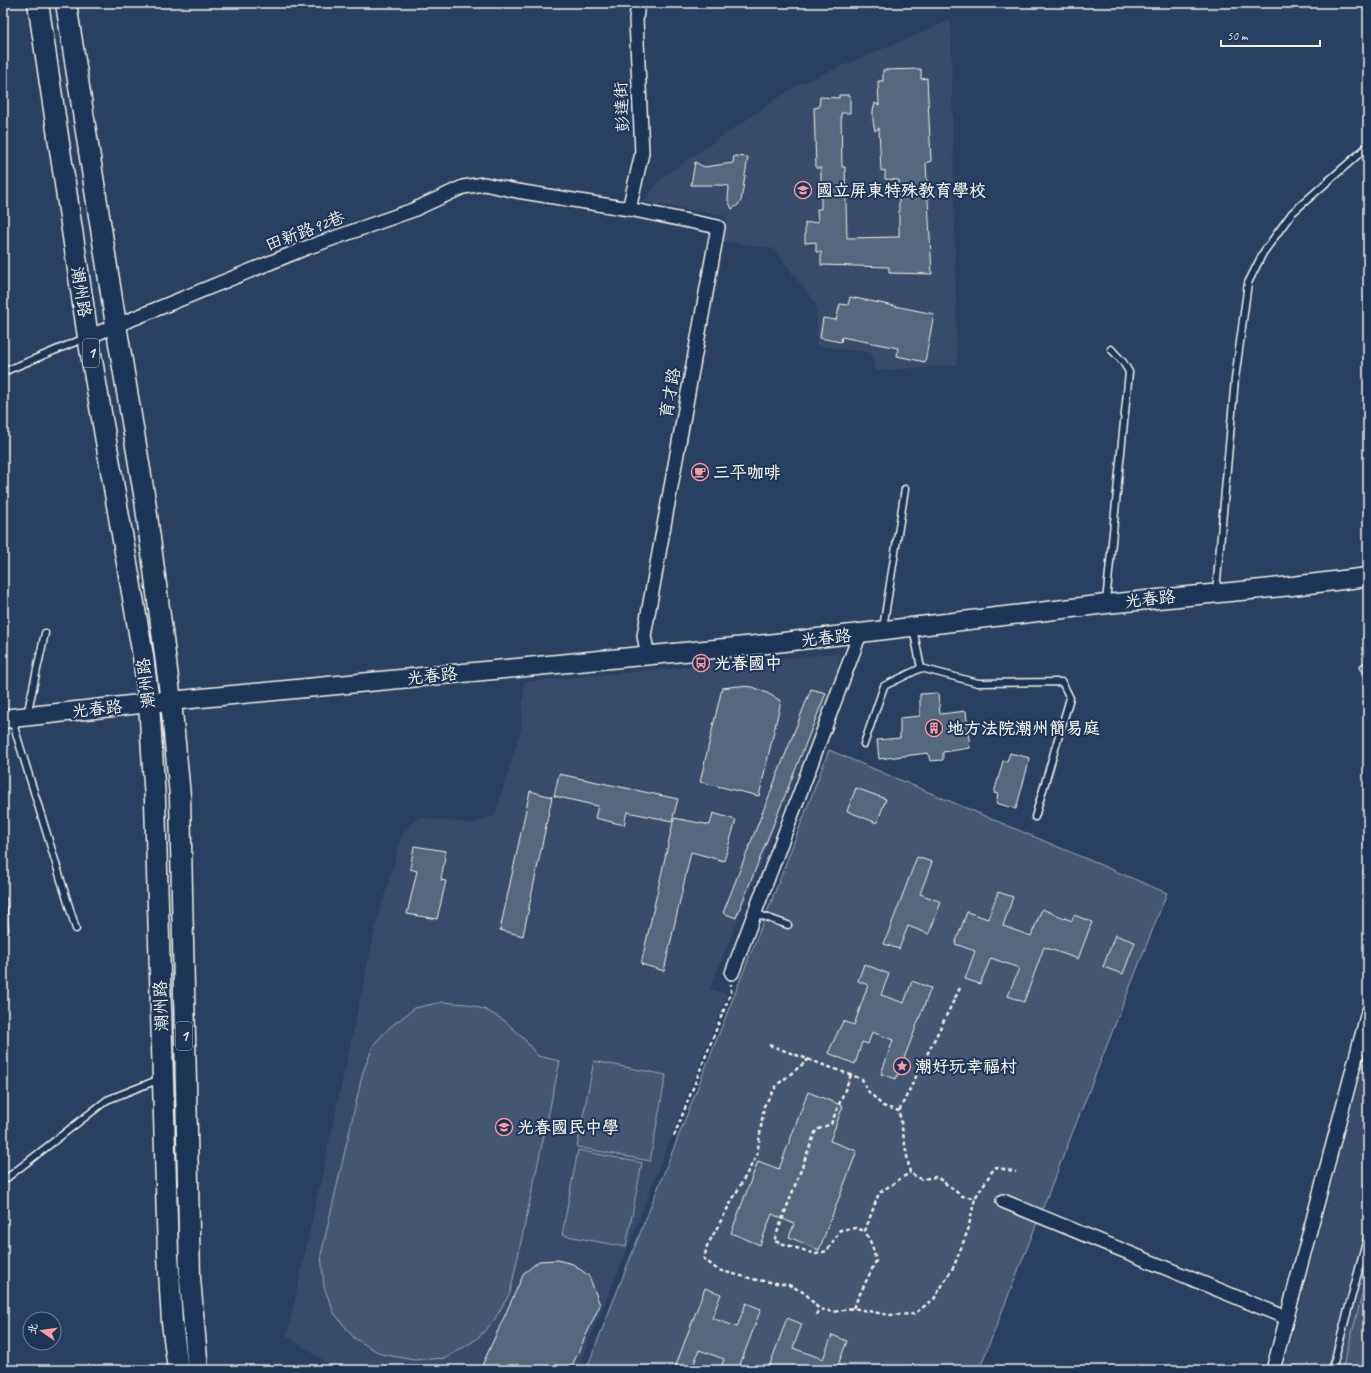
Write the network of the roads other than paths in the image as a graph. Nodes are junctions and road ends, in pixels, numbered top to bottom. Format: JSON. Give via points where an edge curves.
{"nodes":[{"id":1,"x":38,"y":3,"type":"edge"},
{"id":2,"x":66,"y":3,"type":"edge"},
{"id":3,"x":638,"y":3,"type":"edge"},
{"id":4,"x":1368,"y":146,"type":"edge"},
{"id":5,"x":629,"y":209,"type":"junction"},
{"id":6,"x":116,"y":325,"type":"junction"},
{"id":7,"x":88,"y":337,"type":"junction"},
{"id":8,"x":1111,"y":349,"type":"dead end"},
{"id":9,"x":3,"y":372,"type":"edge"},
{"id":10,"x":906,"y":489,"type":"dead end"},
{"id":11,"x":1368,"y":577,"type":"edge"},
{"id":12,"x":1216,"y":592,"type":"junction"},
{"id":13,"x":1106,"y":604,"type":"junction"},
{"id":14,"x":913,"y":628,"type":"junction"},
{"id":15,"x":882,"y":631,"type":"junction"},
{"id":16,"x":45,"y":633,"type":"dead end"},
{"id":17,"x":860,"y":634,"type":"junction"},
{"id":18,"x":648,"y":655,"type":"junction"},
{"id":19,"x":921,"y":668,"type":"junction"},
{"id":20,"x":171,"y":701,"type":"junction"},
{"id":21,"x":149,"y":703,"type":"junction"},
{"id":22,"x":14,"y":718,"type":"edge"},
{"id":23,"x":864,"y":744,"type":"dead end"},
{"id":24,"x":1035,"y":817,"type":"dead end"},
{"id":25,"x":3,"y":900,"type":"edge"},
{"id":26,"x":754,"y":914,"type":"junction"},
{"id":27,"x":788,"y":925,"type":"dead end"},
{"id":28,"x":76,"y":929,"type":"dead end"},
{"id":29,"x":3,"y":930,"type":"edge"},
{"id":30,"x":732,"y":973,"type":"road end"},
{"id":31,"x":1368,"y":1012,"type":"edge"},
{"id":32,"x":163,"y":1078,"type":"junction"},
{"id":33,"x":3,"y":1181,"type":"edge"},
{"id":34,"x":1003,"y":1201,"type":"dead end"},
{"id":35,"x":1368,"y":1235,"type":"edge"},
{"id":36,"x":1287,"y":1318,"type":"junction"},
{"id":37,"x":178,"y":1370,"type":"edge"},
{"id":38,"x":198,"y":1370,"type":"edge"},
{"id":39,"x":1273,"y":1370,"type":"edge"},
{"id":40,"x":1332,"y":1370,"type":"edge"}],
"edges":[{"from":1,"to":7,"type":"main road","name":"潮州路","number":"1"},
{"from":2,"to":6,"type":"main road","name":"潮州路","number":"1"},
{"from":3,"to":5,"type":"street","name":"彭達街","via":[[636,19],[642,153]]},
{"from":4,"to":12,"type":"lane","via":[[1292,213],[1263,253],[1248,284],[1235,379]]},
{"from":5,"to":6,"type":"street","name":"田新路92巷","via":[[484,184],[463,187],[413,210],[306,248]]},
{"from":5,"to":18,"type":"street","name":"育才路","via":[[718,228],[644,636]]},
{"from":6,"to":7,"type":"street","name":"田新路92巷"},
{"from":6,"to":20,"type":"main road","name":"潮州路","number":"1","via":[[145,500]]},
{"from":7,"to":9,"type":"lane","name":"田新路92巷"},
{"from":7,"to":21,"type":"main road","name":"潮州路","number":"1"},
{"from":8,"to":13,"type":"lane","via":[[1129,372]]},
{"from":10,"to":15,"type":"lane"},
{"from":11,"to":12,"type":"main road","name":"光春路"},
{"from":12,"to":13,"type":"main road","name":"光春路"},
{"from":13,"to":14,"type":"main road","name":"光春路"},
{"from":14,"to":15,"type":"main road","name":"光春路"},
{"from":14,"to":19,"type":"lane"},
{"from":15,"to":17,"type":"main road","name":"光春路"},
{"from":16,"to":22,"type":"lane"},
{"from":17,"to":18,"type":"main road","name":"光春路"},
{"from":17,"to":26,"type":"street","name":"光春路"},
{"from":18,"to":20,"type":"main road","name":"光春路"},
{"from":19,"to":23,"type":"lane","via":[[884,686]]},
{"from":19,"to":24,"type":"lane","via":[[978,683],[1062,682],[1070,698]]},
{"from":20,"to":21,"type":"main road","name":"光春路"},
{"from":20,"to":38,"type":"main road","name":"潮州路","number":"1","via":[[180,796],[190,1279]]},
{"from":21,"to":22,"type":"main road","name":"光春路"},
{"from":21,"to":32,"type":"main road","name":"潮州路","number":"1","via":[[155,800]]},
{"from":22,"to":28,"type":"lane"},
{"from":25,"to":29,"type":"lane","via":[[6,930]]},
{"from":26,"to":27,"type":"lane"},
{"from":26,"to":30,"type":"street","name":"光春路"},
{"from":31,"to":36,"type":"street"},
{"from":32,"to":33,"type":"lane","via":[[107,1100]]},
{"from":32,"to":37,"type":"main road","name":"潮州路","number":"1","via":[[172,1322]]},
{"from":34,"to":36,"type":"street"},
{"from":35,"to":40,"type":"lane"},
{"from":36,"to":39,"type":"street"}]}
